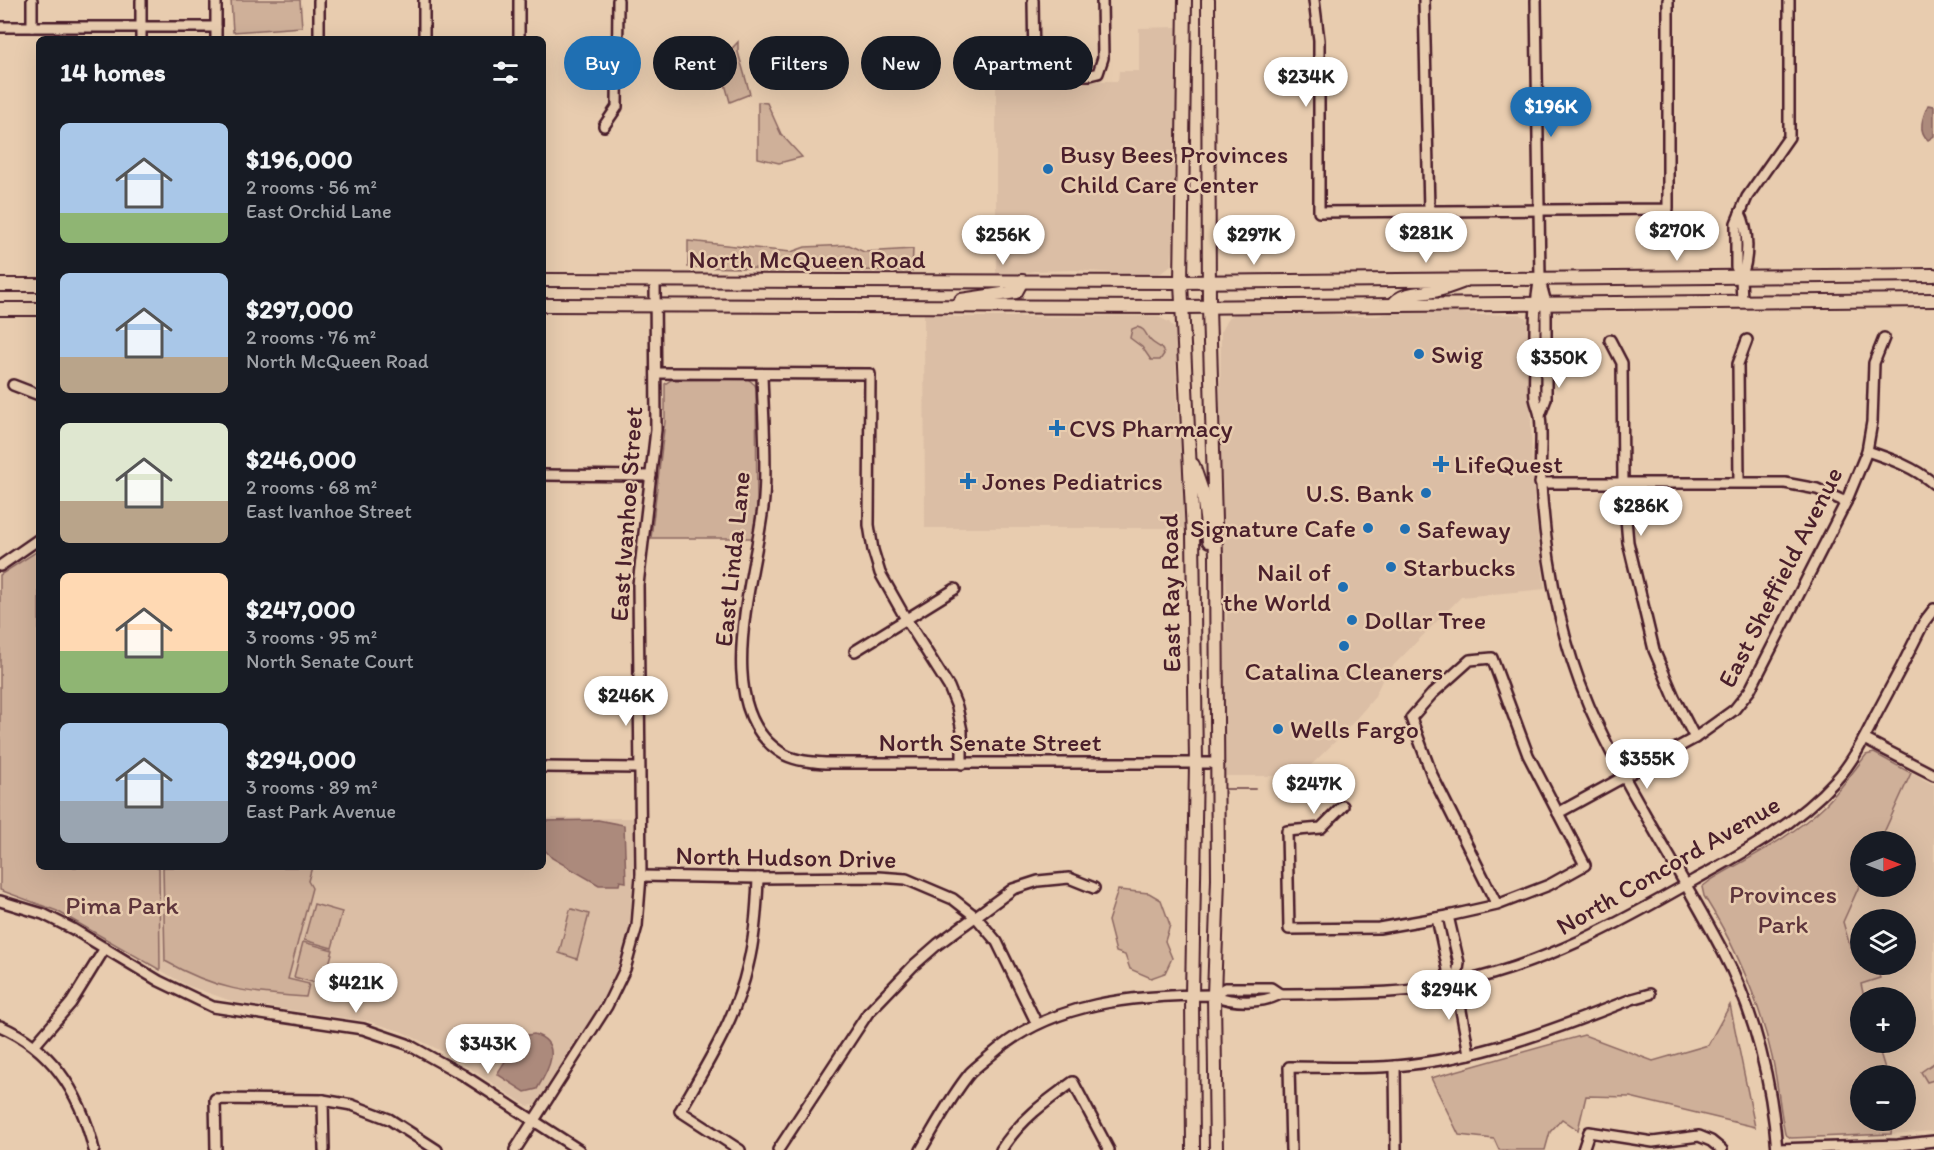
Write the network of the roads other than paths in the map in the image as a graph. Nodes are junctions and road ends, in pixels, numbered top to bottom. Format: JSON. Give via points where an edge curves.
{"nodes":[{"id":1,"x":32,"y":0,"type":"edge"},
{"id":2,"x":141,"y":0,"type":"edge"},
{"id":3,"x":216,"y":0,"type":"edge"},
{"id":4,"x":319,"y":0,"type":"edge"},
{"id":5,"x":424,"y":0,"type":"edge"},
{"id":6,"x":519,"y":0,"type":"edge"},
{"id":7,"x":618,"y":0,"type":"edge"},
{"id":8,"x":1033,"y":0,"type":"edge"},
{"id":9,"x":1102,"y":0,"type":"edge"},
{"id":10,"x":1185,"y":0,"type":"edge"},
{"id":11,"x":1208,"y":0,"type":"edge"},
{"id":12,"x":1314,"y":0,"type":"edge"},
{"id":13,"x":1424,"y":0,"type":"edge"},
{"id":14,"x":1536,"y":0,"type":"edge"},
{"id":15,"x":1668,"y":0,"type":"edge"},
{"id":16,"x":1789,"y":0,"type":"edge"},
{"id":17,"x":0,"y":27,"type":"edge"},
{"id":18,"x":32,"y":27,"type":"junction"},
{"id":19,"x":141,"y":27,"type":"junction"},
{"id":20,"x":216,"y":27,"type":"junction"},
{"id":21,"x":141,"y":36,"type":"edge"},
{"id":22,"x":216,"y":36,"type":"edge"},
{"id":23,"x":319,"y":36,"type":"edge"},
{"id":24,"x":424,"y":36,"type":"edge"},
{"id":25,"x":519,"y":36,"type":"edge"},
{"id":26,"x":604,"y":126,"type":"dead end"},
{"id":27,"x":1429,"y":210,"type":"junction"},
{"id":28,"x":1538,"y":210,"type":"junction"},
{"id":29,"x":1934,"y":275,"type":"edge"},
{"id":30,"x":1741,"y":277,"type":"junction"},
{"id":31,"x":1540,"y":278,"type":"junction"},
{"id":32,"x":1471,"y":279,"type":"junction"},
{"id":33,"x":546,"y":280,"type":"edge"},
{"id":34,"x":656,"y":280,"type":"junction"},
{"id":35,"x":1022,"y":281,"type":"junction"},
{"id":36,"x":1181,"y":282,"type":"junction"},
{"id":37,"x":1209,"y":282,"type":"junction"},
{"id":38,"x":0,"y":285,"type":"edge"},
{"id":39,"x":36,"y":285,"type":"edge"},
{"id":40,"x":1934,"y":300,"type":"edge"},
{"id":41,"x":1742,"y":302,"type":"junction"},
{"id":42,"x":1540,"y":303,"type":"junction"},
{"id":43,"x":546,"y":305,"type":"edge"},
{"id":44,"x":656,"y":305,"type":"junction"},
{"id":45,"x":1393,"y":305,"type":"junction"},
{"id":46,"x":936,"y":307,"type":"junction"},
{"id":47,"x":1209,"y":307,"type":"junction"},
{"id":48,"x":1182,"y":308,"type":"junction"},
{"id":49,"x":0,"y":309,"type":"edge"},
{"id":50,"x":36,"y":309,"type":"edge"},
{"id":51,"x":1884,"y":338,"type":"dead end"},
{"id":52,"x":1610,"y":340,"type":"dead end"},
{"id":53,"x":1747,"y":340,"type":"dead end"},
{"id":54,"x":656,"y":373,"type":"junction"},
{"id":55,"x":762,"y":374,"type":"junction"},
{"id":56,"x":13,"y":385,"type":"dead end"},
{"id":57,"x":36,"y":394,"type":"edge"},
{"id":58,"x":1867,"y":451,"type":"junction"},
{"id":59,"x":1189,"y":454,"type":"junction"},
{"id":60,"x":546,"y":475,"type":"edge"},
{"id":61,"x":651,"y":476,"type":"junction"},
{"id":62,"x":1739,"y":482,"type":"junction"},
{"id":63,"x":1540,"y":483,"type":"junction"},
{"id":64,"x":1623,"y":484,"type":"junction"},
{"id":65,"x":1934,"y":484,"type":"edge"},
{"id":66,"x":1846,"y":502,"type":"junction"},
{"id":67,"x":36,"y":541,"type":"edge"},
{"id":68,"x":1216,"y":557,"type":"junction"},
{"id":69,"x":0,"y":566,"type":"edge"},
{"id":70,"x":955,"y":589,"type":"dead end"},
{"id":71,"x":1934,"y":609,"type":"edge"},
{"id":72,"x":906,"y":620,"type":"junction"},
{"id":73,"x":855,"y":651,"type":"dead end"},
{"id":74,"x":1695,"y":738,"type":"junction"},
{"id":75,"x":1864,"y":739,"type":"junction"},
{"id":76,"x":767,"y":741,"type":"joint"},
{"id":77,"x":1196,"y":763,"type":"junction"},
{"id":78,"x":1218,"y":763,"type":"junction"},
{"id":79,"x":962,"y":764,"type":"junction"},
{"id":80,"x":546,"y":767,"type":"edge"},
{"id":81,"x":639,"y":768,"type":"junction"},
{"id":82,"x":1934,"y":776,"type":"edge"},
{"id":83,"x":1625,"y":777,"type":"junction"},
{"id":84,"x":1343,"y":806,"type":"dead end"},
{"id":85,"x":1558,"y":813,"type":"junction"},
{"id":86,"x":641,"y":876,"type":"junction"},
{"id":87,"x":758,"y":878,"type":"junction"},
{"id":88,"x":1685,"y":886,"type":"junction"},
{"id":89,"x":1094,"y":888,"type":"dead end"},
{"id":90,"x":0,"y":901,"type":"edge"},
{"id":91,"x":1497,"y":905,"type":"junction"},
{"id":92,"x":1448,"y":916,"type":"junction"},
{"id":93,"x":976,"y":917,"type":"junction"},
{"id":94,"x":1437,"y":918,"type":"junction"},
{"id":95,"x":105,"y":948,"type":"junction"},
{"id":96,"x":1456,"y":983,"type":"junction"},
{"id":97,"x":1650,"y":994,"type":"dead end"},
{"id":98,"x":1191,"y":995,"type":"junction"},
{"id":99,"x":1214,"y":995,"type":"junction"},
{"id":100,"x":1037,"y":1024,"type":"junction"},
{"id":101,"x":0,"y":1026,"type":"edge"},
{"id":102,"x":35,"y":1045,"type":"junction"},
{"id":103,"x":1470,"y":1054,"type":"junction"},
{"id":104,"x":1395,"y":1066,"type":"junction"},
{"id":105,"x":323,"y":1100,"type":"junction"},
{"id":106,"x":534,"y":1120,"type":"junction"},
{"id":107,"x":1934,"y":1141,"type":"edge"},
{"id":108,"x":1898,"y":1147,"type":"edge"},
{"id":109,"x":94,"y":1150,"type":"edge"},
{"id":110,"x":216,"y":1150,"type":"edge"},
{"id":111,"x":324,"y":1150,"type":"edge"},
{"id":112,"x":438,"y":1150,"type":"edge"},
{"id":113,"x":515,"y":1150,"type":"edge"},
{"id":114,"x":579,"y":1150,"type":"edge"},
{"id":115,"x":740,"y":1150,"type":"edge"},
{"id":116,"x":778,"y":1150,"type":"edge"},
{"id":117,"x":921,"y":1150,"type":"edge"},
{"id":118,"x":1001,"y":1150,"type":"edge"},
{"id":119,"x":1109,"y":1150,"type":"edge"},
{"id":120,"x":1193,"y":1150,"type":"edge"},
{"id":121,"x":1216,"y":1150,"type":"edge"},
{"id":122,"x":1291,"y":1150,"type":"edge"},
{"id":123,"x":1396,"y":1150,"type":"edge"},
{"id":124,"x":1583,"y":1150,"type":"edge"},
{"id":125,"x":1722,"y":1150,"type":"edge"},
{"id":126,"x":1777,"y":1150,"type":"edge"}],
"edges":[{"from":1,"to":18,"type":"street"},
{"from":2,"to":19,"type":"street"},
{"from":3,"to":20,"type":"street"},
{"from":4,"to":23,"type":"street"},
{"from":5,"to":24,"type":"street"},
{"from":6,"to":25,"type":"street"},
{"from":7,"to":26,"type":"street","via":[[617,107]]},
{"from":8,"to":9,"type":"street","via":[[1036,72],[1090,75],[1098,73],[1102,58]]},
{"from":10,"to":36,"type":"main road","name":"East Ray Road"},
{"from":11,"to":37,"type":"main road","name":"East Ray Road"},
{"from":12,"to":27,"type":"street","via":[[1319,40],[1319,212]]},
{"from":13,"to":27,"type":"street"},
{"from":14,"to":28,"type":"street"},
{"from":15,"to":28,"type":"street","via":[[1668,209]]},
{"from":16,"to":30,"type":"street","via":[[1789,137],[1747,197],[1736,223],[1736,267]]},
{"from":17,"to":18,"type":"street"},
{"from":18,"to":19,"type":"street"},
{"from":19,"to":20,"type":"street"},
{"from":19,"to":21,"type":"street"},
{"from":20,"to":22,"type":"street"},
{"from":27,"to":28,"type":"street"},
{"from":28,"to":31,"type":"street"},
{"from":29,"to":30,"type":"main road","name":"North McQueen Road"},
{"from":30,"to":31,"type":"main road","name":"North McQueen Road"},
{"from":30,"to":41,"type":"street"},
{"from":31,"to":32,"type":"main road","name":"North McQueen Road"},
{"from":31,"to":42,"type":"street"},
{"from":32,"to":37,"type":"main road","name":"North McQueen Road"},
{"from":32,"to":45,"type":"main road","via":[[1440,290],[1404,296]]},
{"from":33,"to":34,"type":"main road","name":"North McQueen Road"},
{"from":34,"to":35,"type":"main road","name":"North McQueen Road"},
{"from":34,"to":44,"type":"street","name":"East Ivanhoe Street"},
{"from":35,"to":36,"type":"main road","name":"North McQueen Road"},
{"from":35,"to":46,"type":"main road","via":[[1016,292]]},
{"from":36,"to":37,"type":"main road","name":"North McQueen Road"},
{"from":36,"to":48,"type":"main road","name":"East Ray Road"},
{"from":37,"to":47,"type":"main road","name":"East Ray Road"},
{"from":38,"to":39,"type":"main road"},
{"from":40,"to":41,"type":"main road","name":"North McQueen Road"},
{"from":41,"to":42,"type":"main road","name":"North McQueen Road"},
{"from":42,"to":45,"type":"main road","name":"North McQueen Road"},
{"from":42,"to":63,"type":"street","via":[[1535,399],[1540,415]]},
{"from":43,"to":44,"type":"main road","name":"North McQueen Road"},
{"from":44,"to":46,"type":"main road","name":"North McQueen Road"},
{"from":44,"to":54,"type":"street","name":"East Ivanhoe Street"},
{"from":45,"to":47,"type":"main road","name":"North McQueen Road"},
{"from":46,"to":48,"type":"main road","name":"North McQueen Road"},
{"from":47,"to":48,"type":"main road","name":"North McQueen Road"},
{"from":47,"to":68,"type":"main road","name":"East Ray Road"},
{"from":48,"to":59,"type":"main road","name":"East Ray Road"},
{"from":49,"to":50,"type":"main road"},
{"from":51,"to":58,"type":"street","name":"East Sheffield Avenue","via":[[1874,363]]},
{"from":52,"to":64,"type":"street","via":[[1622,363]]},
{"from":53,"to":62,"type":"street","via":[[1738,364]]},
{"from":54,"to":55,"type":"street"},
{"from":54,"to":61,"type":"street","name":"East Ivanhoe Street"},
{"from":55,"to":72,"type":"street","via":[[870,374],[873,550],[880,573]]},
{"from":55,"to":76,"type":"street","name":"East Linda Lane","via":[[764,497],[742,631],[742,660],[743,696]]},
{"from":56,"to":57,"type":"street"},
{"from":58,"to":65,"type":"street","via":[[1901,463]]},
{"from":58,"to":66,"type":"street","name":"East Sheffield Avenue"},
{"from":59,"to":68,"type":"main road","via":[[1203,494],[1209,548]]},
{"from":59,"to":77,"type":"main road","name":"East Ray Road"},
{"from":60,"to":61,"type":"street"},
{"from":61,"to":81,"type":"street","name":"East Ivanhoe Street","via":[[638,585]]},
{"from":62,"to":64,"type":"street"},
{"from":62,"to":66,"type":"street","via":[[1785,483],[1817,489]]},
{"from":63,"to":64,"type":"street"},
{"from":63,"to":83,"type":"street","via":[[1553,588],[1569,652],[1589,706]]},
{"from":64,"to":74,"type":"street","via":[[1628,542],[1654,650]]},
{"from":66,"to":74,"type":"street","name":"East Sheffield Avenue","via":[[1750,690],[1734,710]]},
{"from":67,"to":69,"type":"street"},
{"from":68,"to":78,"type":"main road","name":"East Ray Road"},
{"from":70,"to":72,"type":"street"},
{"from":71,"to":75,"type":"street","name":"North Concord Avenue"},
{"from":72,"to":73,"type":"street"},
{"from":72,"to":79,"type":"street","via":[[957,706]]},
{"from":74,"to":83,"type":"street","name":"East Sheffield Avenue"},
{"from":75,"to":82,"type":"street"},
{"from":75,"to":88,"type":"street","name":"North Concord Avenue","via":[[1838,779],[1798,816],[1759,844]]},
{"from":76,"to":79,"type":"street","name":"North Senate Street","via":[[785,755],[803,761]]},
{"from":77,"to":78,"type":"street","name":"North Senate Street"},
{"from":77,"to":79,"type":"street","name":"North Senate Street"},
{"from":77,"to":98,"type":"main road","name":"East Ray Road"},
{"from":78,"to":99,"type":"main road","name":"East Ray Road"},
{"from":80,"to":81,"type":"street"},
{"from":81,"to":86,"type":"street","name":"East Ivanhoe Street"},
{"from":83,"to":85,"type":"street"},
{"from":83,"to":88,"type":"street"},
{"from":84,"to":94,"type":"street","via":[[1321,828],[1287,831],[1289,928],[1379,928]]},
{"from":85,"to":91,"type":"street","via":[[1585,865],[1549,885]]},
{"from":85,"to":91,"type":"street","via":[[1528,755],[1492,658],[1470,660],[1411,718],[1432,776]]},
{"from":86,"to":87,"type":"street","name":"North Hudson Drive"},
{"from":86,"to":106,"type":"street","name":"East Ivanhoe Street","via":[[637,926],[625,969],[607,1006]]},
{"from":87,"to":93,"type":"street","name":"North Hudson Drive","via":[[906,879],[953,899]]},
{"from":87,"to":115,"type":"street","via":[[756,924],[737,1003],[720,1042],[680,1111]]},
{"from":88,"to":96,"type":"street","name":"North Concord Avenue","via":[[1553,954]]},
{"from":88,"to":126,"type":"street","via":[[1725,956],[1744,1001],[1771,1098]]},
{"from":89,"to":93,"type":"street","via":[[1069,878],[1038,881],[1013,889]]},
{"from":90,"to":95,"type":"street","via":[[43,914]]},
{"from":91,"to":92,"type":"street"},
{"from":92,"to":94,"type":"street"},
{"from":92,"to":96,"type":"street","via":[[1459,963]]},
{"from":93,"to":100,"type":"street","name":"North Hudson Drive","via":[[997,942]]},
{"from":93,"to":116,"type":"street","via":[[914,965],[868,1014]]},
{"from":94,"to":96,"type":"street","via":[[1448,970]]},
{"from":95,"to":102,"type":"street","via":[[71,1003]]},
{"from":95,"to":106,"type":"street","via":[[213,1007],[363,1029],[400,1041]]},
{"from":96,"to":99,"type":"street","name":"North Concord Avenue","via":[[1394,992],[1280,994],[1271,988],[1229,988]]},
{"from":96,"to":103,"type":"street"},
{"from":97,"to":103,"type":"street","via":[[1526,1040]]},
{"from":98,"to":99,"type":"street","name":"North Concord Avenue"},
{"from":98,"to":100,"type":"street","name":"North Concord Avenue","via":[[1093,1005]]},
{"from":98,"to":120,"type":"main road","name":"East Ray Road"},
{"from":99,"to":121,"type":"main road","name":"East Ray Road"},
{"from":100,"to":117,"type":"street","name":"North Concord Avenue","via":[[1003,1045],[971,1073]]},
{"from":101,"to":102,"type":"street"},
{"from":102,"to":109,"type":"street","via":[[75,1094]]},
{"from":103,"to":104,"type":"street"},
{"from":104,"to":122,"type":"street","via":[[1289,1067]]},
{"from":104,"to":123,"type":"street"},
{"from":105,"to":110,"type":"street","via":[[215,1099]]},
{"from":105,"to":111,"type":"street"},
{"from":105,"to":112,"type":"street","via":[[352,1105],[389,1119]]},
{"from":106,"to":113,"type":"street","name":"East Ivanhoe Street"},
{"from":106,"to":114,"type":"street"},
{"from":107,"to":108,"type":"street"},
{"from":108,"to":126,"type":"street"},
{"from":118,"to":119,"type":"street","via":[[1012,1132],[1036,1108],[1073,1082]]},
{"from":124,"to":125,"type":"street","via":[[1589,1132],[1653,1142],[1699,1136]]}]}
